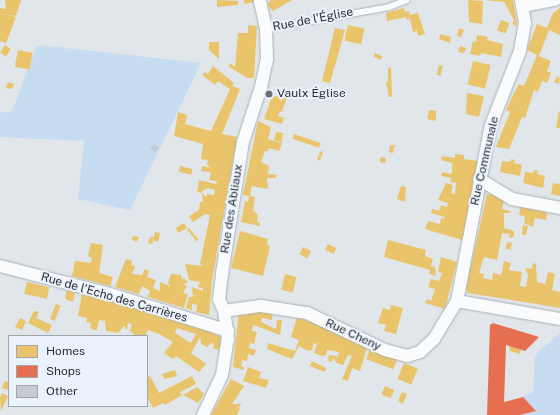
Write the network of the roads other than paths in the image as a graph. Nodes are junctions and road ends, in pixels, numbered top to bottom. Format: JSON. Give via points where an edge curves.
{"nodes":[{"id":1,"x":260,"y":0,"type":"edge"},
{"id":2,"x":407,"y":0,"type":"edge"},
{"id":3,"x":555,"y":0,"type":"edge"},
{"id":4,"x":522,"y":3,"type":"edge"},
{"id":5,"x":266,"y":28,"type":"junction"},
{"id":6,"x":479,"y":179,"type":"junction"},
{"id":7,"x":560,"y":208,"type":"edge"},
{"id":8,"x":0,"y":266,"type":"edge"},
{"id":9,"x":456,"y":301,"type":"junction"},
{"id":10,"x":224,"y":311,"type":"junction"},
{"id":11,"x":560,"y":319,"type":"edge"},
{"id":12,"x":228,"y":331,"type":"junction"},
{"id":13,"x":203,"y":415,"type":"edge"}],
"edges":[{"from":1,"to":5,"type":"street","name":"Rue des Abliaux"},
{"from":2,"to":5,"type":"lane","name":"Rue de l'Église","via":[[389,7]]},
{"from":3,"to":4,"type":"street"},
{"from":4,"to":6,"type":"street","name":"Rue Communale","via":[[525,23],[520,51],[491,125]]},
{"from":5,"to":10,"type":"street","name":"Rue des Abliaux","via":[[267,59],[261,87],[243,142],[222,273],[219,298]]},
{"from":6,"to":7,"type":"street","via":[[512,199]]},
{"from":6,"to":9,"type":"street","name":"Rue Communale"},
{"from":8,"to":12,"type":"street","name":"Rue de l'Echo des Carrières","via":[[110,294]]},
{"from":9,"to":10,"type":"street","name":"Rue Cheny","via":[[434,339],[420,352],[407,356],[385,350],[308,313],[261,306]]},
{"from":9,"to":11,"type":"street"},
{"from":10,"to":12,"type":"street","name":"Rue des Abliaux"},
{"from":12,"to":13,"type":"street","name":"Rue des Abliaux","via":[[222,374]]}]}
